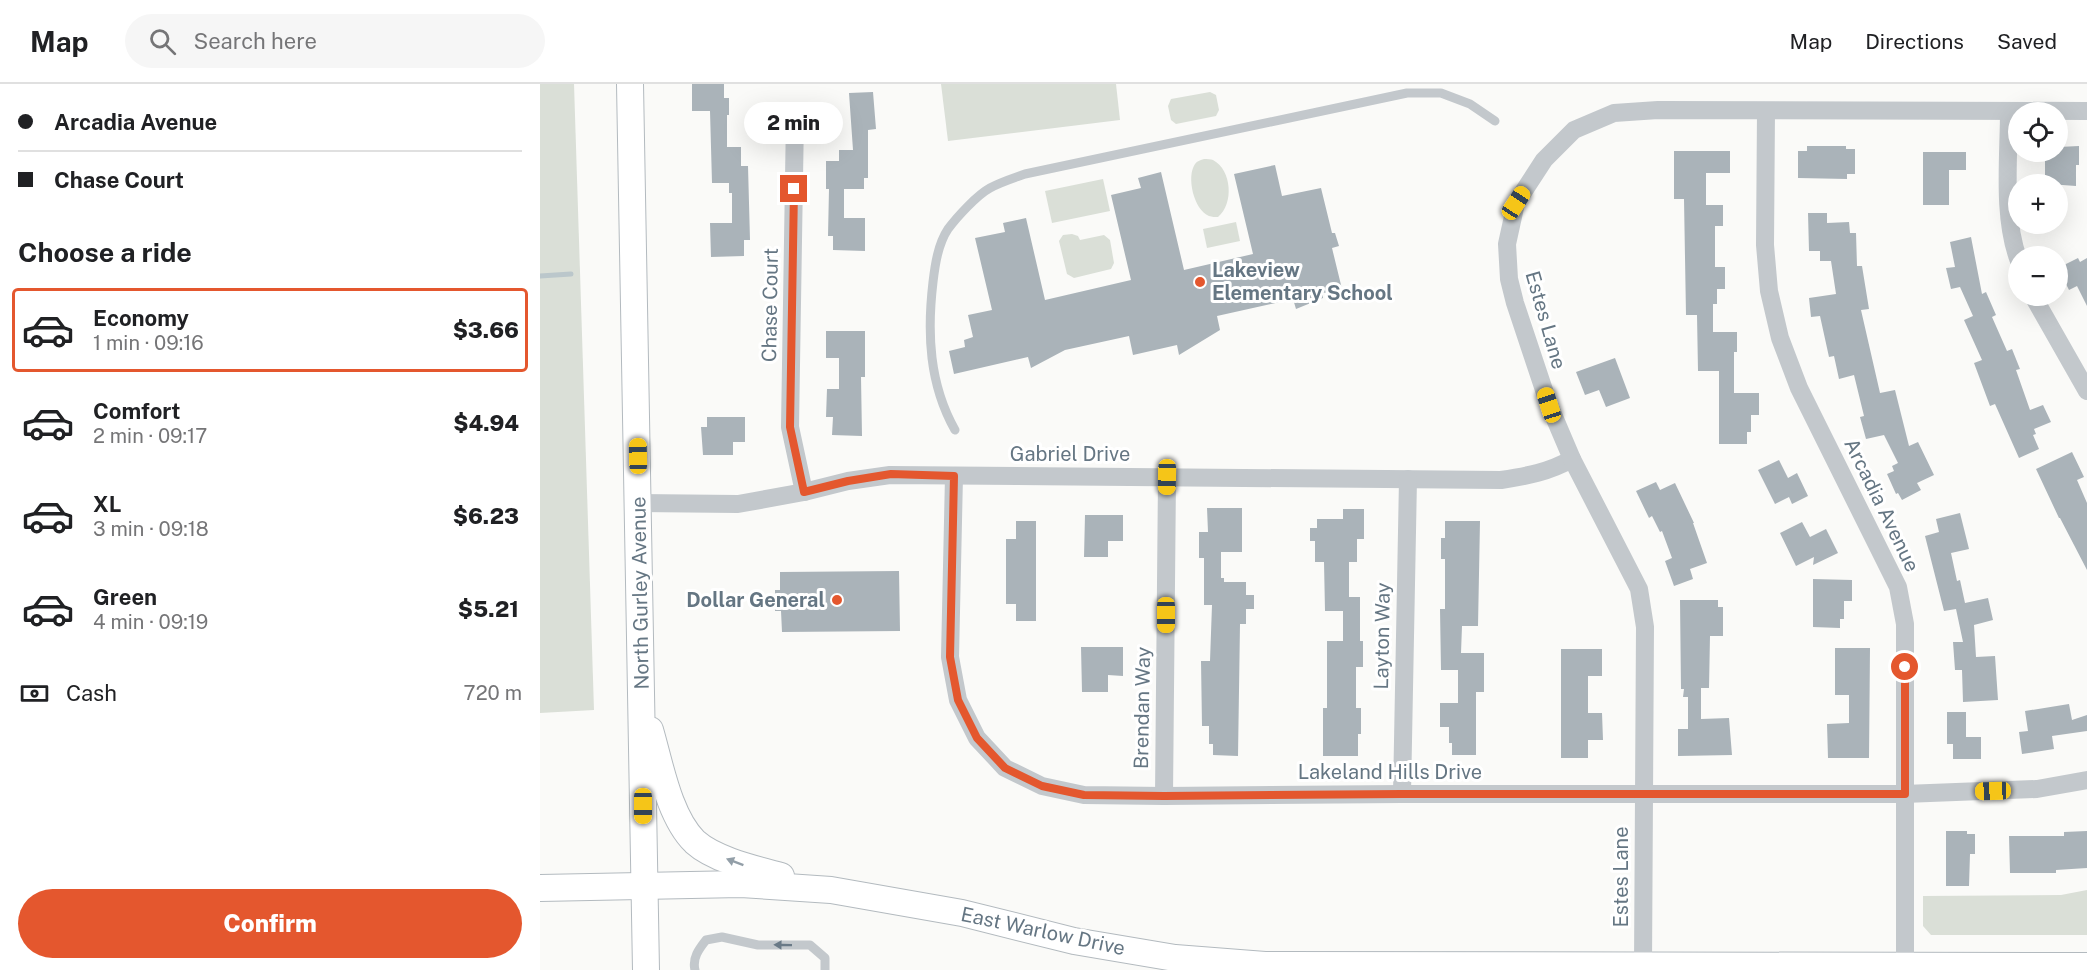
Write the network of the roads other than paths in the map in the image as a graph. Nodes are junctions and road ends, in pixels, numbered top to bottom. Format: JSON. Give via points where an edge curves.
{"nodes":[{"id":1,"x":630,"y":84,"type":"edge"},
{"id":2,"x":1766,"y":111,"type":"junction"},
{"id":3,"x":2008,"y":111,"type":"edge"},
{"id":4,"x":2068,"y":111,"type":"edge"},
{"id":5,"x":2087,"y":111,"type":"edge"},
{"id":6,"x":795,"y":117,"type":"dead end"},
{"id":7,"x":1495,"y":121,"type":"dead end"},
{"id":8,"x":2009,"y":162,"type":"edge"},
{"id":9,"x":2015,"y":246,"type":"edge"},
{"id":10,"x":2039,"y":306,"type":"edge"},
{"id":11,"x":2087,"y":391,"type":"edge"},
{"id":12,"x":956,"y":430,"type":"dead end"},
{"id":13,"x":1572,"y":459,"type":"junction"},
{"id":14,"x":954,"y":476,"type":"junction"},
{"id":15,"x":1167,"y":477,"type":"junction"},
{"id":16,"x":1408,"y":479,"type":"junction"},
{"id":17,"x":804,"y":492,"type":"junction"},
{"id":18,"x":638,"y":503,"type":"junction"},
{"id":19,"x":641,"y":700,"type":"junction"},
{"id":20,"x":2087,"y":780,"type":"edge"},
{"id":21,"x":1402,"y":794,"type":"junction"},
{"id":22,"x":1905,"y":794,"type":"junction"},
{"id":23,"x":1643,"y":795,"type":"junction"},
{"id":24,"x":1164,"y":796,"type":"junction"},
{"id":25,"x":644,"y":885,"type":"junction"},
{"id":26,"x":540,"y":888,"type":"edge"},
{"id":27,"x":831,"y":890,"type":"junction"},
{"id":28,"x":1643,"y":965,"type":"junction"},
{"id":29,"x":1905,"y":966,"type":"junction"},
{"id":30,"x":2087,"y":966,"type":"edge"},
{"id":31,"x":646,"y":970,"type":"edge"},
{"id":32,"x":695,"y":970,"type":"edge"},
{"id":33,"x":825,"y":970,"type":"edge"}],
"edges":[{"from":1,"to":18,"type":"street","name":"North Gurley Avenue"},
{"from":2,"to":3,"type":"street","name":"Estes Lane"},
{"from":2,"to":13,"type":"street","name":"Estes Lane","via":[[1614,113],[1574,130],[1544,160],[1516,203],[1507,244],[1509,279],[1549,405]]},
{"from":2,"to":22,"type":"street","name":"Arcadia Avenue","via":[[1765,245],[1769,291],[1780,338],[1799,388],[1900,596],[1905,624]]},
{"from":4,"to":5,"type":"street","name":"Estes Lane"},
{"from":6,"to":17,"type":"street","name":"Chase Court","via":[[790,427]]},
{"from":7,"to":12,"type":"lane","via":[[1470,104],[1441,93],[1407,93],[1025,174],[989,188],[946,232],[936,262],[929,343],[939,390]]},
{"from":8,"to":9,"type":"street","via":[[2009,210]]},
{"from":10,"to":11,"type":"street"},
{"from":13,"to":16,"type":"street","name":"Gabriel Drive","via":[[1552,470],[1501,480]]},
{"from":13,"to":23,"type":"street","name":"Estes Lane","via":[[1639,589],[1645,627]]},
{"from":14,"to":15,"type":"street","name":"Gabriel Drive"},
{"from":14,"to":17,"type":"street","name":"Gabriel Drive","via":[[891,474]]},
{"from":14,"to":24,"type":"street","name":"Lakeland Hills Drive","via":[[950,657],[958,700],[977,738],[1005,768],[1042,786],[1084,795]]},
{"from":15,"to":16,"type":"street","name":"Gabriel Drive"},
{"from":15,"to":24,"type":"street","name":"Brendan Way"},
{"from":16,"to":21,"type":"street","name":"Layton Way"},
{"from":17,"to":18,"type":"street","name":"Gabriel Drive","via":[[738,504]]},
{"from":18,"to":19,"type":"street","name":"North Gurley Avenue"},
{"from":19,"to":25,"type":"street","name":"North Gurley Avenue"},
{"from":27,"to":19,"type":"street","one_way":true,"via":[[751,868],[695,841],[676,813]]},
{"from":20,"to":22,"type":"street","name":"Lakeland Hills Drive","via":[[2037,789]]},
{"from":21,"to":23,"type":"street","name":"Lakeland Hills Drive"},
{"from":21,"to":24,"type":"street","name":"Lakeland Hills Drive"},
{"from":22,"to":23,"type":"street","name":"Lakeland Hills Drive"},
{"from":22,"to":29,"type":"street","name":"Arcadia Avenue"},
{"from":23,"to":28,"type":"street","name":"Estes Lane"},
{"from":25,"to":26,"type":"street","name":"East Warlow Drive"},
{"from":25,"to":27,"type":"street","name":"East Warlow Drive","via":[[741,884]]},
{"from":25,"to":31,"type":"street","name":"North Gurley Avenue"},
{"from":27,"to":28,"type":"street","name":"East Warlow Drive","via":[[1175,958],[1265,965]]},
{"from":28,"to":29,"type":"street","name":"East Warlow Drive"},
{"from":29,"to":30,"type":"street","name":"East Warlow Drive"},
{"from":33,"to":32,"type":"lane","one_way":true,"via":[[825,958],[810,945],[758,945],[722,937],[706,940],[697,953]]}]}
